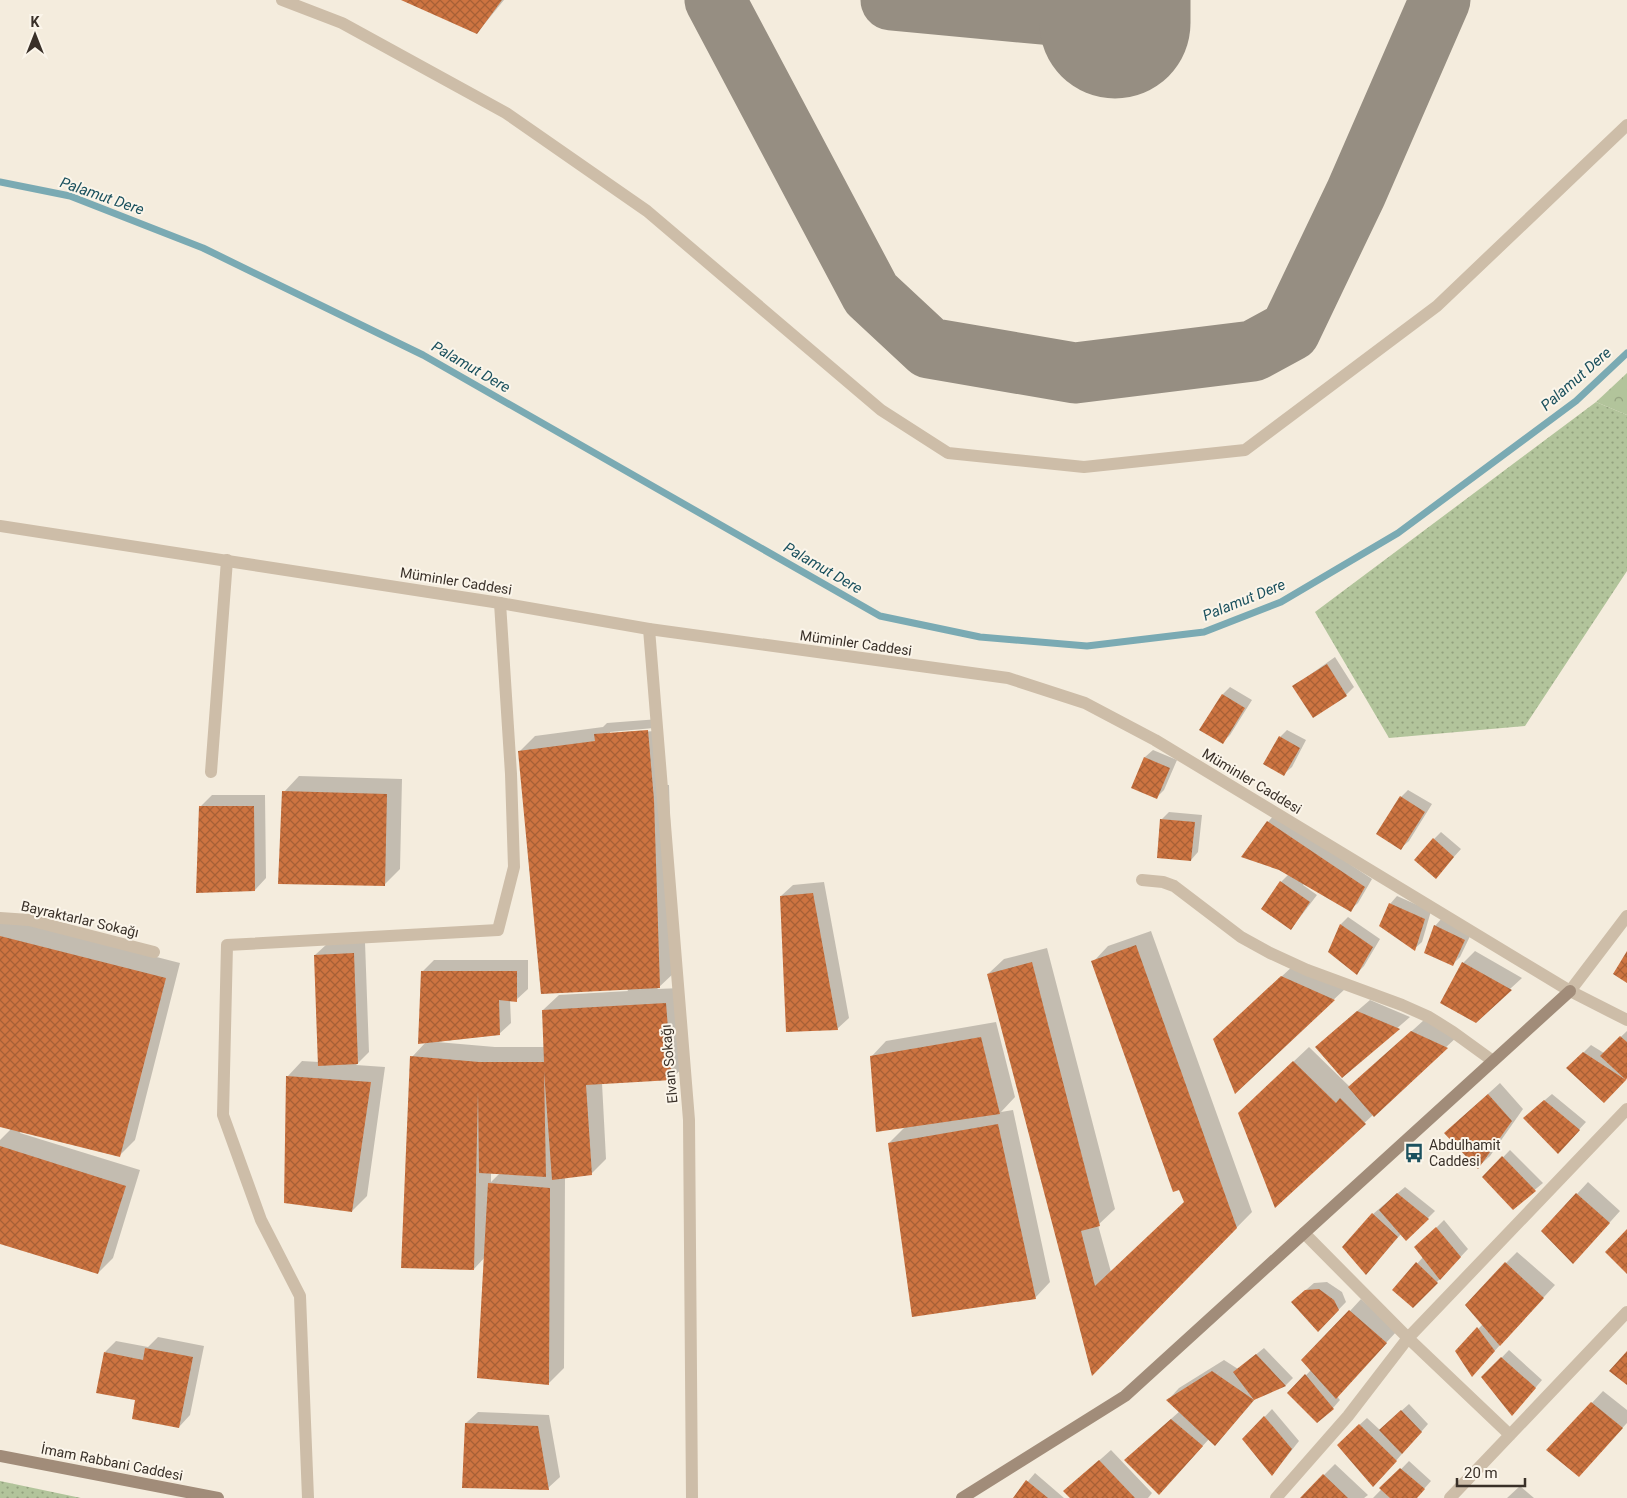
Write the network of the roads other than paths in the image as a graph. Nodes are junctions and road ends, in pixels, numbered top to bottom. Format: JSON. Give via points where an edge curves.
{"nodes":[{"id":1,"x":282,"y":0,"type":"edge"},
{"id":2,"x":1627,"y":125,"type":"edge"},
{"id":3,"x":0,"y":526,"type":"edge"},
{"id":4,"x":227,"y":560,"type":"junction"},
{"id":5,"x":500,"y":603,"type":"junction"},
{"id":6,"x":648,"y":629,"type":"junction"},
{"id":7,"x":211,"y":772,"type":"dead end"},
{"id":8,"x":1142,"y":880,"type":"dead end"},
{"id":9,"x":1627,"y":916,"type":"edge"},
{"id":10,"x":0,"y":918,"type":"edge"},
{"id":11,"x":154,"y":952,"type":"dead end"},
{"id":12,"x":1570,"y":991,"type":"junction"},
{"id":13,"x":1627,"y":1020,"type":"edge"},
{"id":14,"x":1493,"y":1062,"type":"junction"},
{"id":15,"x":1627,"y":1109,"type":"edge"},
{"id":16,"x":1304,"y":1233,"type":"junction"},
{"id":17,"x":1627,"y":1312,"type":"edge"},
{"id":18,"x":1408,"y":1338,"type":"junction"},
{"id":19,"x":1510,"y":1435,"type":"junction"},
{"id":20,"x":0,"y":1456,"type":"edge"},
{"id":21,"x":218,"y":1498,"type":"edge"},
{"id":22,"x":308,"y":1498,"type":"edge"},
{"id":23,"x":692,"y":1498,"type":"edge"},
{"id":24,"x":962,"y":1498,"type":"edge"},
{"id":25,"x":1276,"y":1498,"type":"edge"},
{"id":26,"x":1450,"y":1498,"type":"edge"}],
"edges":[{"from":1,"to":2,"type":"street","via":[[342,23],[506,113],[647,211],[881,410],[948,453],[1084,467],[1245,450],[1437,306]]},
{"from":3,"to":4,"type":"street","name":"Müminler Caddesi"},
{"from":4,"to":5,"type":"street","name":"Müminler Caddesi"},
{"from":4,"to":7,"type":"street"},
{"from":5,"to":6,"type":"street","name":"Müminler Caddesi"},
{"from":5,"to":22,"type":"street","via":[[514,867],[498,930],[227,945],[224,1115],[261,1220],[300,1296]]},
{"from":6,"to":12,"type":"street","name":"Müminler Caddesi","via":[[1008,678],[1085,703],[1156,740]]},
{"from":6,"to":23,"type":"street","name":"Elvan Sokağı","via":[[689,1120]]},
{"from":8,"to":14,"type":"street","via":[[1174,886],[1241,936],[1270,953],[1429,1017]]},
{"from":9,"to":12,"type":"street"},
{"from":10,"to":11,"type":"street","name":"Bayraktarlar Sokağı","via":[[29,920]]},
{"from":12,"to":13,"type":"street","name":"Müminler Caddesi"},
{"from":12,"to":14,"type":"main road"},
{"from":14,"to":16,"type":"main road"},
{"from":15,"to":18,"type":"street"},
{"from":16,"to":18,"type":"street"},
{"from":16,"to":24,"type":"main road","via":[[1125,1396]]},
{"from":17,"to":19,"type":"street"},
{"from":18,"to":19,"type":"street"},
{"from":18,"to":25,"type":"street","via":[[1348,1416]]},
{"from":19,"to":26,"type":"street"},
{"from":20,"to":21,"type":"main road","name":"İmam Rabbani Caddesi"}]}
